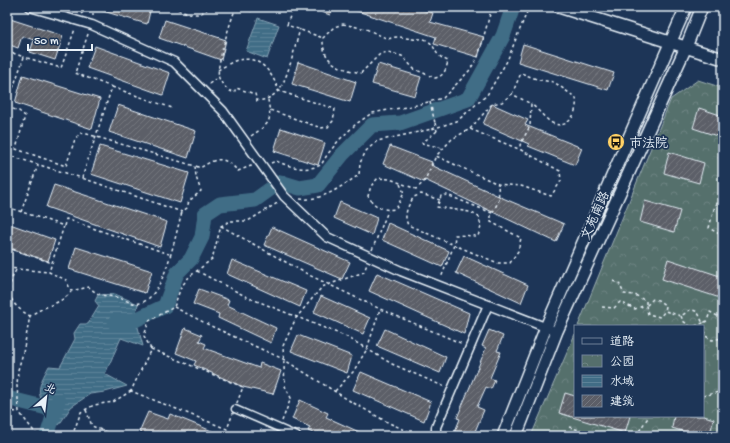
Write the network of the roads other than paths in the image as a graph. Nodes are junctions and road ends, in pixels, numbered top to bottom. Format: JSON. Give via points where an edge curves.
{"nodes":[{"id":1,"x":30,"y":7,"type":"edge"},
{"id":2,"x":559,"y":7,"type":"edge"},
{"id":3,"x":686,"y":7,"type":"edge"},
{"id":4,"x":702,"y":7,"type":"edge"},
{"id":5,"x":671,"y":44,"type":"junction"},
{"id":6,"x":686,"y":47,"type":"junction"},
{"id":7,"x":723,"y":59,"type":"edge"},
{"id":8,"x":488,"y":305,"type":"junction"},
{"id":9,"x":546,"y":327,"type":"junction"},
{"id":10,"x":557,"y":332,"type":"junction"},
{"id":11,"x":235,"y":409,"type":"road end"},
{"id":12,"x":298,"y":436,"type":"edge"},
{"id":13,"x":436,"y":436,"type":"edge"},
{"id":14,"x":503,"y":436,"type":"edge"},
{"id":15,"x":516,"y":436,"type":"edge"}],
"edges":[{"from":1,"to":8,"type":"street","via":[[91,25],[174,62],[223,111],[285,197],[327,237],[401,271]]},
{"from":2,"to":5,"type":"main road"},
{"from":3,"to":5,"type":"main road","name":"文苑南路"},
{"from":4,"to":6,"type":"main road","name":"文苑南路"},
{"from":5,"to":6,"type":"main road"},
{"from":5,"to":9,"type":"main road","name":"文苑南路"},
{"from":6,"to":7,"type":"main road"},
{"from":6,"to":10,"type":"main road","name":"文苑南路"},
{"from":8,"to":9,"type":"street"},
{"from":8,"to":13,"type":"street","via":[[436,427]]},
{"from":9,"to":10,"type":"street"},
{"from":9,"to":14,"type":"main road","name":"文苑南路"},
{"from":10,"to":15,"type":"main road","name":"文苑南路"},
{"from":11,"to":12,"type":"street"}]}
